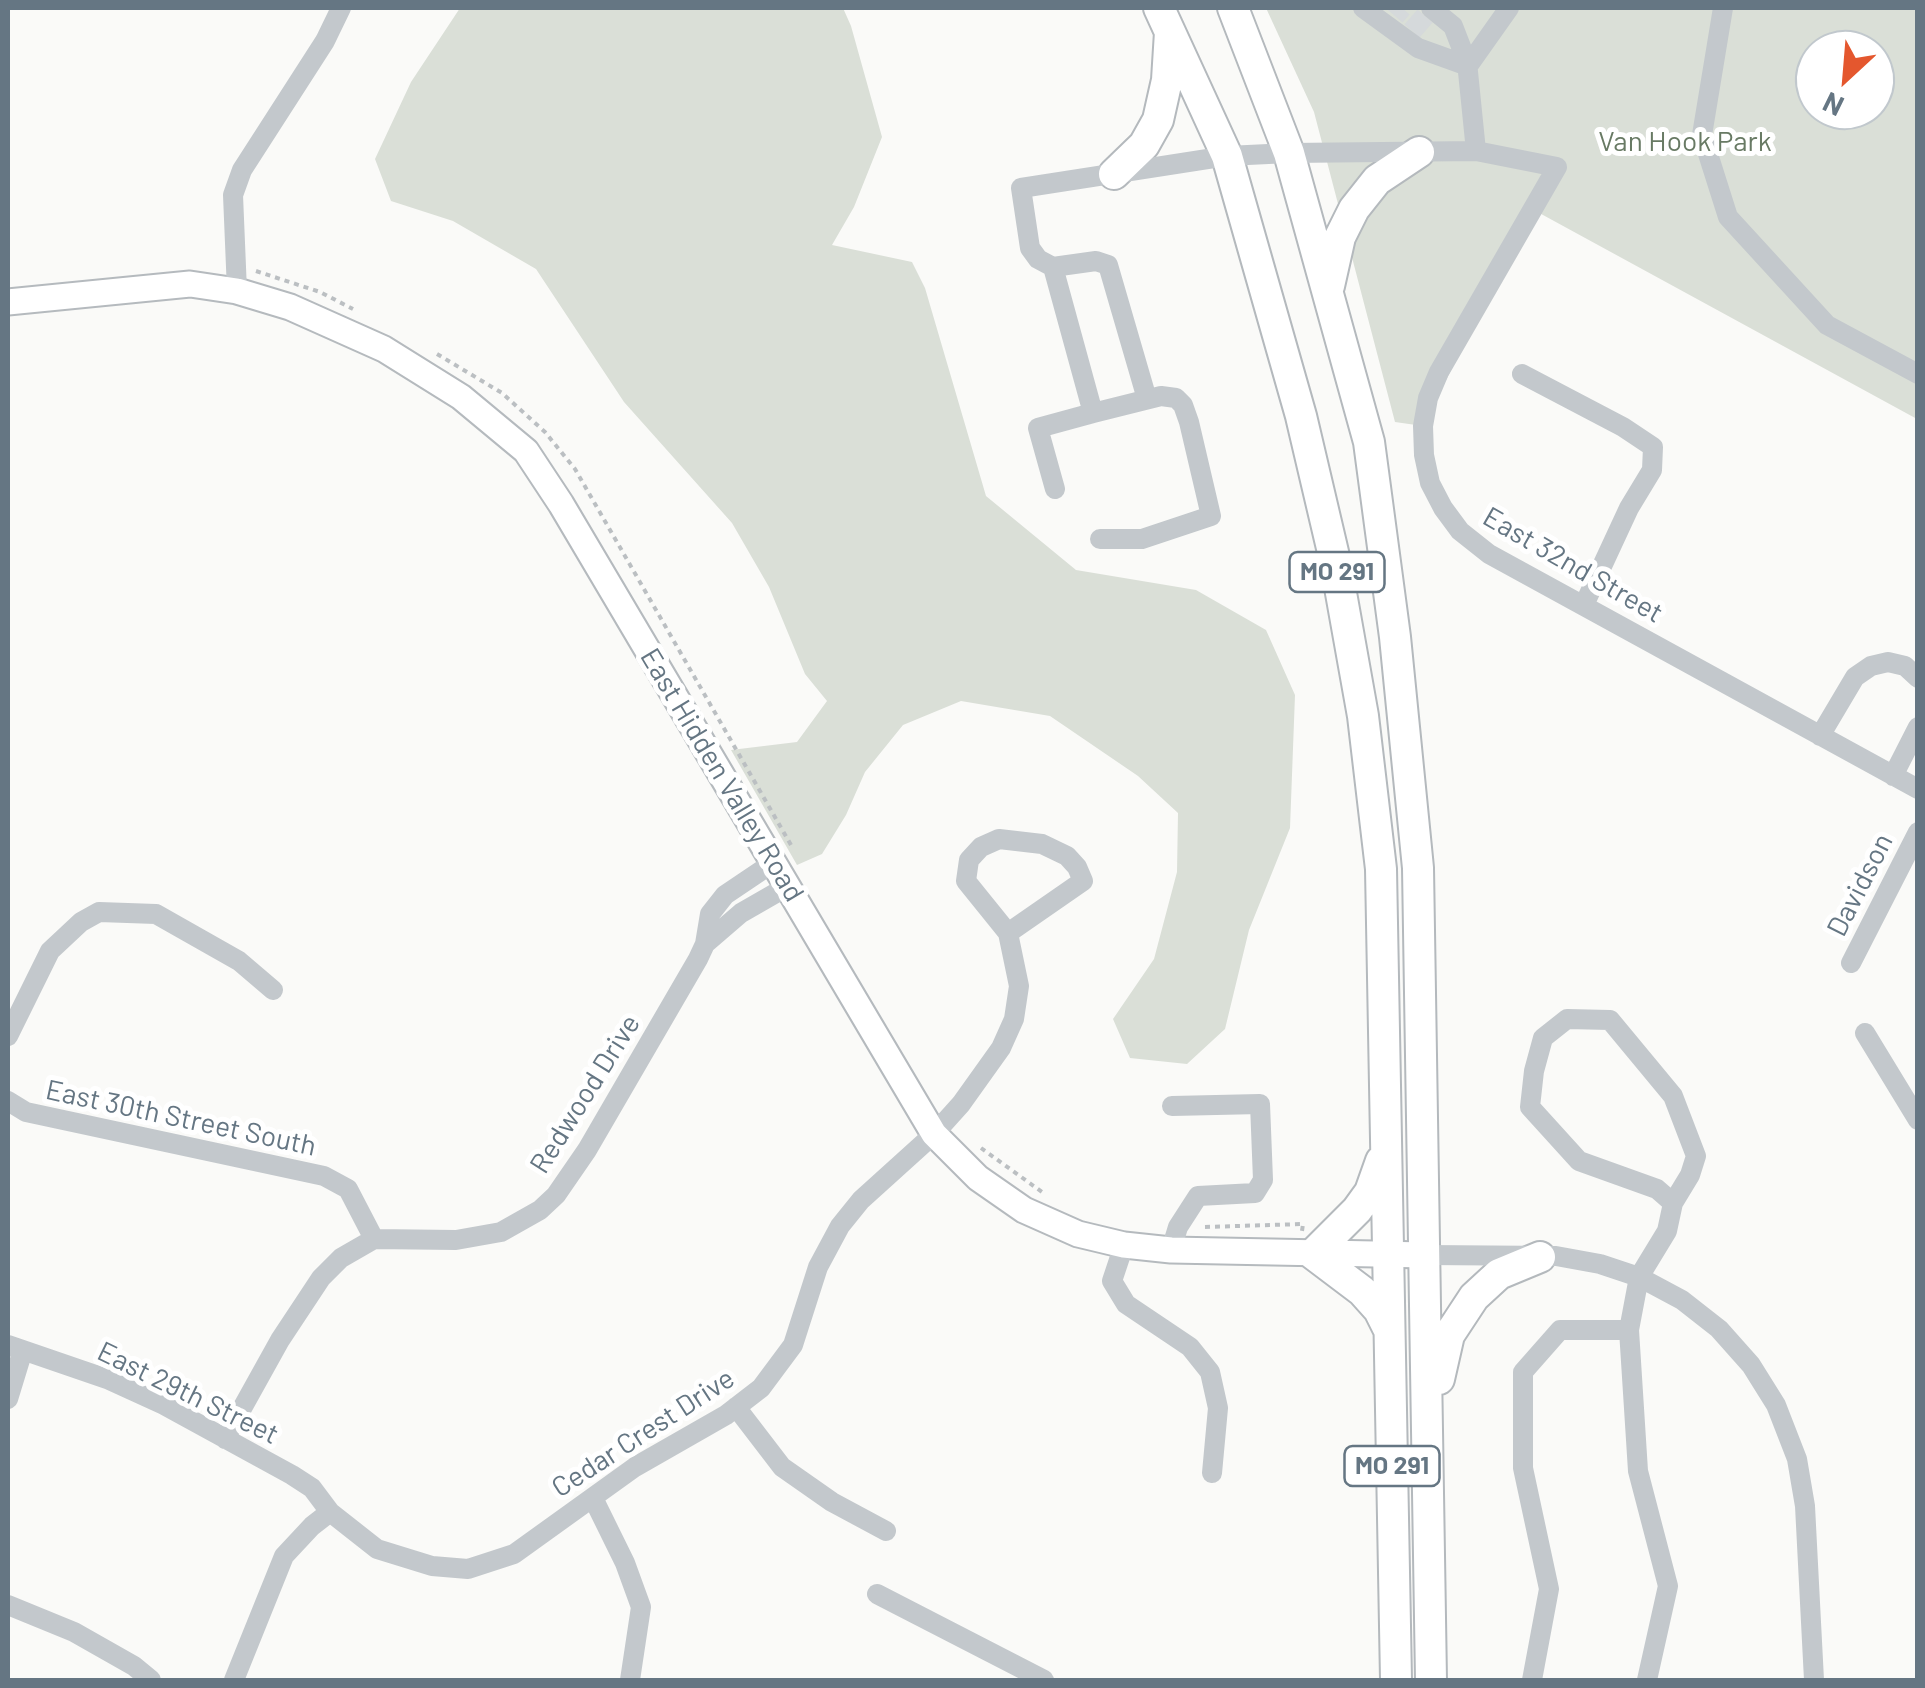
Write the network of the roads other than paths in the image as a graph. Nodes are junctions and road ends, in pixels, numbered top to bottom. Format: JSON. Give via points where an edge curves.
{"nodes":[{"id":1,"x":341,"y":8,"type":"edge"},
{"id":2,"x":1233,"y":8,"type":"edge"},
{"id":3,"x":1509,"y":8,"type":"edge"},
{"id":4,"x":1724,"y":8,"type":"edge"},
{"id":5,"x":1378,"y":14,"type":"edge"},
{"id":6,"x":1165,"y":18,"type":"edge"},
{"id":7,"x":1421,"y":20,"type":"edge"},
{"id":8,"x":1468,"y":66,"type":"junction"},
{"id":9,"x":1476,"y":151,"type":"junction"},
{"id":10,"x":1419,"y":152,"type":"junction"},
{"id":11,"x":1289,"y":153,"type":"junction"},
{"id":12,"x":1228,"y":156,"type":"junction"},
{"id":13,"x":1114,"y":174,"type":"junction"},
{"id":14,"x":1053,"y":267,"type":"junction"},
{"id":15,"x":1328,"y":289,"type":"junction"},
{"id":16,"x":237,"y":291,"type":"junction"},
{"id":17,"x":8,"y":302,"type":"edge"},
{"id":18,"x":1522,"y":374,"type":"dead end"},
{"id":19,"x":1918,"y":374,"type":"edge"},
{"id":20,"x":1147,"y":399,"type":"junction"},
{"id":21,"x":1093,"y":413,"type":"junction"},
{"id":22,"x":1056,"y":489,"type":"dead end"},
{"id":23,"x":1100,"y":539,"type":"dead end"},
{"id":24,"x":1584,"y":606,"type":"junction"},
{"id":25,"x":1918,"y":678,"type":"edge"},
{"id":26,"x":1918,"y":727,"type":"edge"},
{"id":27,"x":1820,"y":736,"type":"junction"},
{"id":28,"x":1893,"y":776,"type":"junction"},
{"id":29,"x":1918,"y":789,"type":"edge"},
{"id":30,"x":1918,"y":832,"type":"edge"},
{"id":31,"x":774,"y":862,"type":"junction"},
{"id":32,"x":788,"y":886,"type":"junction"},
{"id":33,"x":1008,"y":933,"type":"junction"},
{"id":34,"x":704,"y":944,"type":"junction"},
{"id":35,"x":1851,"y":963,"type":"dead end"},
{"id":36,"x":273,"y":990,"type":"dead end"},
{"id":37,"x":1865,"y":1034,"type":"dead end"},
{"id":38,"x":8,"y":1036,"type":"edge"},
{"id":39,"x":8,"y":1101,"type":"edge"},
{"id":40,"x":1172,"y":1106,"type":"dead end"},
{"id":41,"x":1918,"y":1120,"type":"edge"},
{"id":42,"x":1386,"y":1126,"type":"junction"},
{"id":43,"x":934,"y":1134,"type":"junction"},
{"id":44,"x":1673,"y":1204,"type":"junction"},
{"id":45,"x":374,"y":1239,"type":"junction"},
{"id":46,"x":1124,"y":1245,"type":"junction"},
{"id":47,"x":1171,"y":1250,"type":"junction"},
{"id":48,"x":1388,"y":1252,"type":"junction"},
{"id":49,"x":1313,"y":1254,"type":"junction"},
{"id":50,"x":1426,"y":1254,"type":"junction"},
{"id":51,"x":1540,"y":1256,"type":"junction"},
{"id":52,"x":1640,"y":1277,"type":"junction"},
{"id":53,"x":1390,"y":1330,"type":"junction"},
{"id":54,"x":1629,"y":1330,"type":"junction"},
{"id":55,"x":15,"y":1347,"type":"edge"},
{"id":56,"x":8,"y":1399,"type":"edge"},
{"id":57,"x":736,"y":1407,"type":"junction"},
{"id":58,"x":225,"y":1439,"type":"junction"},
{"id":59,"x":1428,"y":1442,"type":"junction"},
{"id":60,"x":1212,"y":1473,"type":"dead end"},
{"id":61,"x":593,"y":1498,"type":"junction"},
{"id":62,"x":330,"y":1512,"type":"junction"},
{"id":63,"x":886,"y":1531,"type":"dead end"},
{"id":64,"x":876,"y":1594,"type":"dead end"},
{"id":65,"x":8,"y":1605,"type":"edge"},
{"id":66,"x":151,"y":1680,"type":"edge"},
{"id":67,"x":234,"y":1680,"type":"edge"},
{"id":68,"x":630,"y":1680,"type":"edge"},
{"id":69,"x":1044,"y":1680,"type":"edge"},
{"id":70,"x":1396,"y":1680,"type":"edge"},
{"id":71,"x":1431,"y":1680,"type":"edge"},
{"id":72,"x":1532,"y":1680,"type":"edge"},
{"id":73,"x":1647,"y":1680,"type":"edge"},
{"id":74,"x":1814,"y":1680,"type":"edge"}],
"edges":[{"from":1,"to":16,"type":"street","via":[[242,170],[233,195]]},
{"from":2,"to":11,"type":"highway","number":"MO 291"},
{"from":3,"to":8,"type":"street"},
{"from":4,"to":19,"type":"street","via":[[1702,135],[1728,217],[1827,325]]},
{"from":5,"to":7,"type":"street"},
{"from":6,"to":12,"type":"highway","number":"MO 291"},
{"from":6,"to":13,"type":"highway","via":[[1167,80],[1158,120]]},
{"from":7,"to":8,"type":"street","via":[[1453,26]]},
{"from":7,"to":8,"type":"street","via":[[1418,48]]},
{"from":8,"to":9,"type":"street"},
{"from":9,"to":10,"type":"street","name":"East 32nd Street"},
{"from":9,"to":24,"type":"street","name":"East 32nd Street","via":[[1557,167],[1439,372],[1423,426],[1427,469],[1460,531]]},
{"from":10,"to":11,"type":"street","name":"East 32nd Street"},
{"from":10,"to":15,"type":"highway","via":[[1377,180],[1354,208]]},
{"from":11,"to":12,"type":"street","name":"East 32nd Street"},
{"from":11,"to":15,"type":"highway","number":"MO 291"},
{"from":12,"to":13,"type":"street","name":"East 32nd Street"},
{"from":12,"to":42,"type":"highway","number":"MO 291","via":[[1302,416],[1363,716],[1381,868]]},
{"from":13,"to":14,"type":"street","name":"East 32nd Street","via":[[1020,188],[1030,248]]},
{"from":14,"to":20,"type":"street","via":[[1096,261],[1108,266]]},
{"from":14,"to":21,"type":"street"},
{"from":15,"to":50,"type":"highway","number":"MO 291","via":[[1369,442],[1395,637],[1418,868]]},
{"from":16,"to":17,"type":"main road","name":"East Hidden Valley Road","via":[[190,284]]},
{"from":16,"to":31,"type":"main road","name":"East Hidden Valley Road","via":[[290,306],[384,348],[461,396],[526,451]]},
{"from":18,"to":24,"type":"street","via":[[1653,447],[1652,470]]},
{"from":20,"to":21,"type":"street"},
{"from":20,"to":23,"type":"street","via":[[1176,398],[1183,406],[1211,516],[1142,539]]},
{"from":21,"to":22,"type":"street","via":[[1038,428]]},
{"from":24,"to":27,"type":"street","name":"East 32nd Street"},
{"from":25,"to":27,"type":"street","via":[[1905,666],[1871,666],[1855,677]]},
{"from":26,"to":28,"type":"street"},
{"from":27,"to":28,"type":"street","name":"East 32nd Street"},
{"from":28,"to":29,"type":"street","name":"East 32nd Street"},
{"from":30,"to":35,"type":"street","name":"Davidson"},
{"from":31,"to":32,"type":"main road","name":"East Hidden Valley Road"},
{"from":31,"to":34,"type":"street","name":"Redwood Drive","via":[[717,902]]},
{"from":32,"to":34,"type":"street","name":"Redwood Drive"},
{"from":32,"to":43,"type":"main road","name":"East Hidden Valley Road"},
{"from":33,"to":33,"type":"street","via":[[966,881],[969,860],[999,839],[1042,844],[1067,856],[1084,882]]},
{"from":33,"to":43,"type":"street","name":"Cedar Crest Drive","via":[[1019,986],[1014,1019],[1001,1048]]},
{"from":34,"to":45,"type":"street","name":"Redwood Drive","via":[[588,1150],[540,1210],[501,1232],[471,1238]]},
{"from":36,"to":38,"type":"street","via":[[239,961],[156,914],[99,912],[50,951]]},
{"from":37,"to":41,"type":"street"},
{"from":39,"to":45,"type":"street","name":"East 30th Street South","via":[[26,1112],[324,1176],[348,1189]]},
{"from":40,"to":47,"type":"street","via":[[1260,1104],[1263,1180],[1254,1193],[1198,1196]]},
{"from":42,"to":48,"type":"highway","number":"MO 291"},
{"from":42,"to":49,"type":"highway","via":[[1380,1172],[1370,1192]]},
{"from":43,"to":46,"type":"main road","name":"East Hidden Valley Road","via":[[978,1178],[1024,1210]]},
{"from":43,"to":57,"type":"street","name":"Cedar Crest Drive","via":[[840,1226],[818,1266],[793,1345],[762,1388]]},
{"from":44,"to":44,"type":"street","via":[[1696,1156],[1673,1096],[1610,1020],[1567,1019],[1543,1038],[1530,1107],[1578,1161],[1658,1189]]},
{"from":44,"to":52,"type":"street","via":[[1667,1230]]},
{"from":45,"to":58,"type":"street","via":[[340,1258],[322,1278]]},
{"from":46,"to":47,"type":"main road","name":"East Hidden Valley Road"},
{"from":46,"to":60,"type":"street","via":[[1112,1281],[1126,1304],[1190,1348],[1210,1372],[1218,1408]]},
{"from":47,"to":49,"type":"main road","name":"East Hidden Valley Road"},
{"from":48,"to":49,"type":"main road","name":"East Hidden Valley Road"},
{"from":48,"to":50,"type":"main road","name":"East Hidden Valley Road"},
{"from":48,"to":53,"type":"highway","number":"MO 291"},
{"from":49,"to":53,"type":"highway","via":[[1362,1291]]},
{"from":50,"to":51,"type":"street"},
{"from":50,"to":59,"type":"highway","number":"MO 291"},
{"from":51,"to":52,"type":"street"},
{"from":51,"to":59,"type":"highway","via":[[1500,1274],[1458,1318],[1440,1370]]},
{"from":52,"to":54,"type":"street"},
{"from":52,"to":74,"type":"street","via":[[1719,1329],[1776,1406],[1797,1459],[1805,1506]]},
{"from":53,"to":70,"type":"highway","number":"MO 291"},
{"from":54,"to":72,"type":"street","via":[[1560,1330],[1523,1372],[1523,1468],[1549,1589]]},
{"from":54,"to":73,"type":"street","via":[[1638,1471],[1668,1586]]},
{"from":55,"to":56,"type":"street"},
{"from":55,"to":58,"type":"street","name":"East 29th Street","via":[[107,1379]]},
{"from":57,"to":61,"type":"street","name":"Cedar Crest Drive"},
{"from":57,"to":63,"type":"street","via":[[782,1467]]},
{"from":58,"to":62,"type":"street","name":"East 29th Street","via":[[312,1488]]},
{"from":59,"to":71,"type":"highway","number":"MO 291"},
{"from":61,"to":62,"type":"street","name":"Cedar Crest Drive","via":[[514,1554],[468,1569],[376,1549]]},
{"from":61,"to":68,"type":"street","via":[[641,1607]]},
{"from":62,"to":67,"type":"street","via":[[284,1556]]},
{"from":64,"to":69,"type":"street"},
{"from":65,"to":66,"type":"street","via":[[74,1632]]}]}
